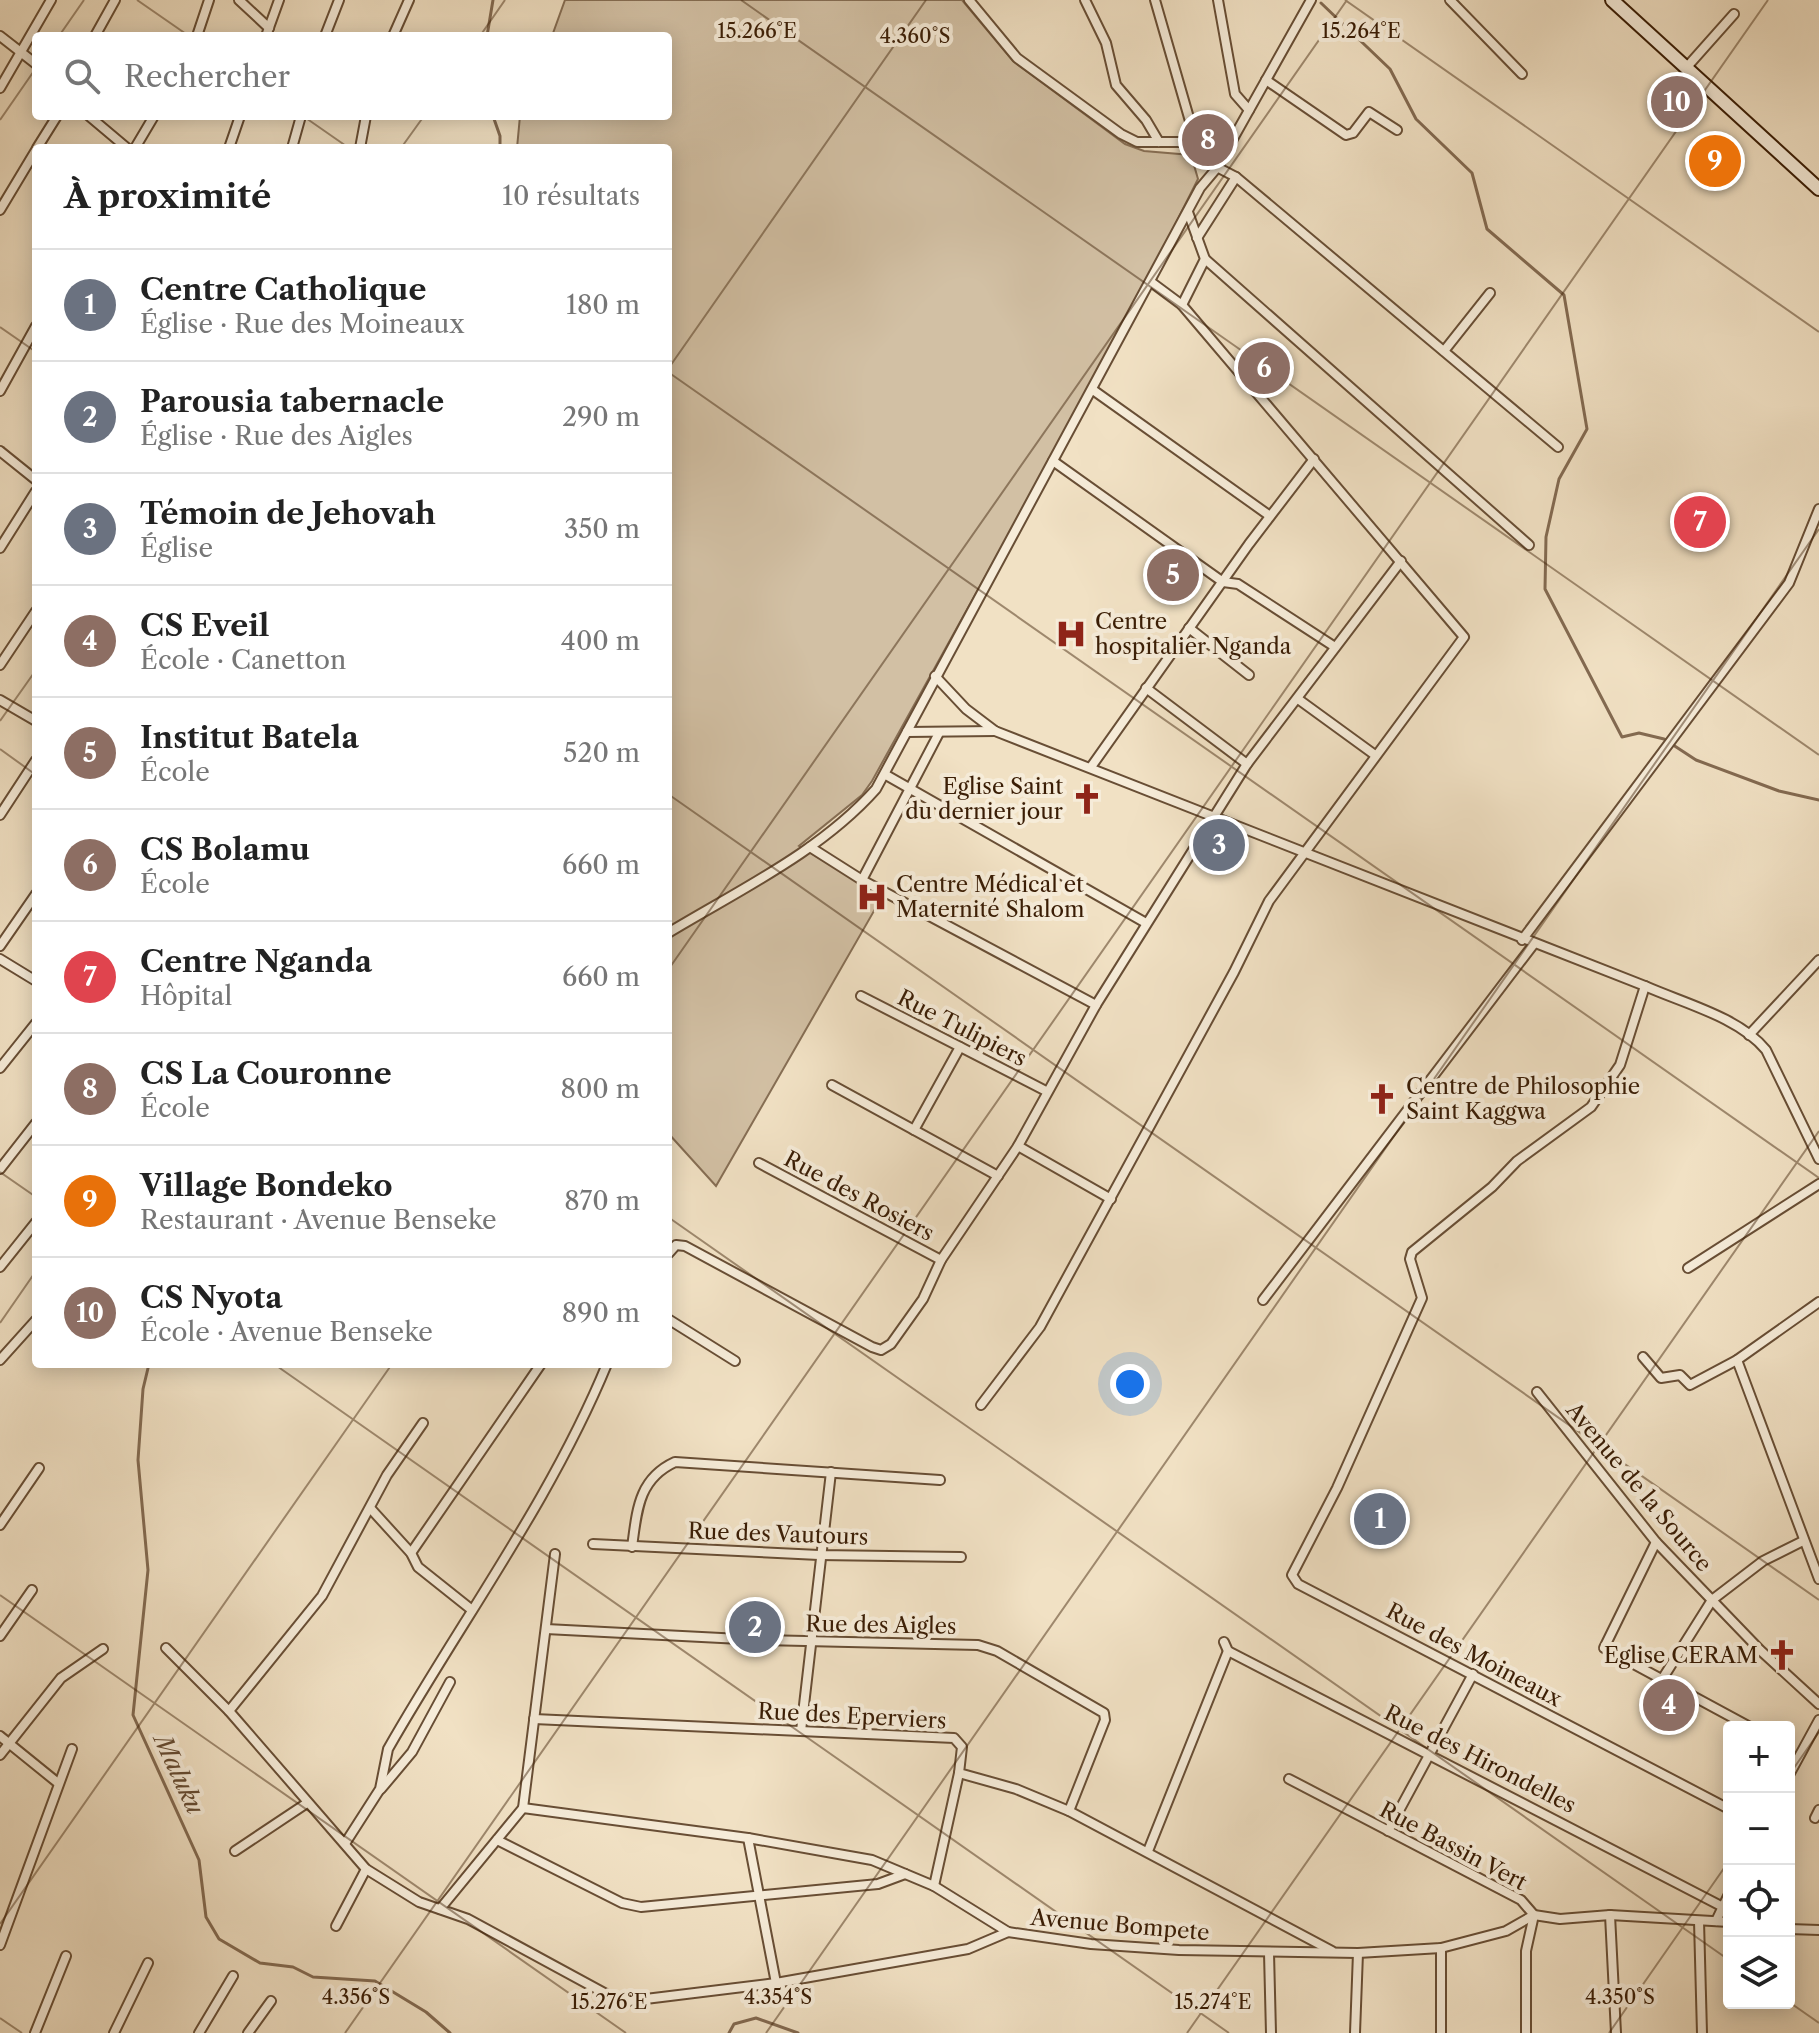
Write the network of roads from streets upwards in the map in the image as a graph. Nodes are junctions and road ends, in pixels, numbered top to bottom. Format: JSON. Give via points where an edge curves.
{"nodes":[{"id":1,"x":51,"y":0,"type":"edge"},
{"id":2,"x":115,"y":0,"type":"edge"},
{"id":3,"x":209,"y":0,"type":"edge"},
{"id":4,"x":239,"y":0,"type":"edge"},
{"id":5,"x":279,"y":0,"type":"edge"},
{"id":6,"x":339,"y":0,"type":"edge"},
{"id":7,"x":409,"y":0,"type":"edge"},
{"id":8,"x":969,"y":0,"type":"edge"},
{"id":9,"x":1085,"y":0,"type":"edge"},
{"id":10,"x":1155,"y":0,"type":"edge"},
{"id":11,"x":1218,"y":0,"type":"edge"},
{"id":12,"x":1311,"y":0,"type":"edge"},
{"id":13,"x":1450,"y":0,"type":"edge"},
{"id":14,"x":1612,"y":0,"type":"edge"},
{"id":15,"x":1734,"y":14,"type":"dead end"},
{"id":16,"x":33,"y":32,"type":"edge"},
{"id":17,"x":97,"y":32,"type":"edge"},
{"id":18,"x":198,"y":32,"type":"edge"},
{"id":19,"x":268,"y":32,"type":"edge"},
{"id":20,"x":327,"y":32,"type":"edge"},
{"id":21,"x":395,"y":32,"type":"edge"},
{"id":22,"x":32,"y":34,"type":"edge"},
{"id":23,"x":0,"y":36,"type":"edge"},
{"id":24,"x":21,"y":53,"type":"junction"},
{"id":25,"x":32,"y":61,"type":"edge"},
{"id":26,"x":1686,"y":68,"type":"junction"},
{"id":27,"x":1522,"y":74,"type":"dead end"},
{"id":28,"x":1266,"y":80,"type":"junction"},
{"id":29,"x":0,"y":88,"type":"edge"},
{"id":30,"x":1249,"y":110,"type":"junction"},
{"id":31,"x":54,"y":120,"type":"edge"},
{"id":32,"x":94,"y":120,"type":"edge"},
{"id":33,"x":152,"y":120,"type":"edge"},
{"id":34,"x":239,"y":120,"type":"edge"},
{"id":35,"x":300,"y":120,"type":"edge"},
{"id":36,"x":365,"y":120,"type":"edge"},
{"id":37,"x":1397,"y":130,"type":"dead end"},
{"id":38,"x":1159,"y":142,"type":"junction"},
{"id":39,"x":1196,"y":142,"type":"junction"},
{"id":40,"x":39,"y":144,"type":"edge"},
{"id":41,"x":122,"y":144,"type":"edge"},
{"id":42,"x":137,"y":144,"type":"edge"},
{"id":43,"x":230,"y":144,"type":"edge"},
{"id":44,"x":293,"y":144,"type":"edge"},
{"id":45,"x":361,"y":144,"type":"edge"},
{"id":46,"x":32,"y":156,"type":"edge"},
{"id":47,"x":1216,"y":169,"type":"junction"},
{"id":48,"x":1236,"y":177,"type":"junction"},
{"id":49,"x":1819,"y":189,"type":"edge"},
{"id":50,"x":0,"y":210,"type":"edge"},
{"id":51,"x":1188,"y":212,"type":"junction"},
{"id":52,"x":1197,"y":238,"type":"junction"},
{"id":53,"x":1205,"y":259,"type":"junction"},
{"id":54,"x":1151,"y":282,"type":"junction"},
{"id":55,"x":1490,"y":293,"type":"dead end"},
{"id":56,"x":1182,"y":305,"type":"junction"},
{"id":57,"x":32,"y":333,"type":"edge"},
{"id":58,"x":1444,"y":351,"type":"junction"},
{"id":59,"x":1093,"y":390,"type":"junction"},
{"id":60,"x":0,"y":391,"type":"edge"},
{"id":61,"x":1558,"y":447,"type":"dead end"},
{"id":62,"x":0,"y":451,"type":"edge"},
{"id":63,"x":1314,"y":459,"type":"junction"},
{"id":64,"x":1053,"y":461,"type":"junction"},
{"id":65,"x":32,"y":477,"type":"edge"},
{"id":66,"x":32,"y":497,"type":"edge"},
{"id":67,"x":1819,"y":509,"type":"edge"},
{"id":68,"x":1270,"y":516,"type":"junction"},
{"id":69,"x":1529,"y":545,"type":"dead end"},
{"id":70,"x":0,"y":548,"type":"edge"},
{"id":71,"x":1401,"y":561,"type":"junction"},
{"id":72,"x":1223,"y":582,"type":"junction"},
{"id":73,"x":32,"y":617,"type":"edge"},
{"id":74,"x":1189,"y":628,"type":"junction"},
{"id":75,"x":1335,"y":647,"type":"junction"},
{"id":76,"x":0,"y":665,"type":"edge"},
{"id":77,"x":1249,"y":675,"type":"dead end"},
{"id":78,"x":935,"y":676,"type":"junction"},
{"id":79,"x":1146,"y":688,"type":"junction"},
{"id":80,"x":1298,"y":699,"type":"junction"},
{"id":81,"x":0,"y":700,"type":"edge"},
{"id":82,"x":32,"y":719,"type":"edge"},
{"id":83,"x":995,"y":731,"type":"junction"},
{"id":84,"x":907,"y":732,"type":"junction"},
{"id":85,"x":939,"y":733,"type":"junction"},
{"id":86,"x":1375,"y":755,"type":"junction"},
{"id":87,"x":1247,"y":764,"type":"junction"},
{"id":88,"x":32,"y":766,"type":"edge"},
{"id":89,"x":1091,"y":767,"type":"junction"},
{"id":90,"x":886,"y":775,"type":"junction"},
{"id":91,"x":910,"y":787,"type":"junction"},
{"id":92,"x":0,"y":815,"type":"edge"},
{"id":93,"x":1213,"y":816,"type":"junction"},
{"id":94,"x":810,"y":847,"type":"junction"},
{"id":95,"x":1304,"y":851,"type":"junction"},
{"id":96,"x":862,"y":880,"type":"junction"},
{"id":97,"x":32,"y":900,"type":"edge"},
{"id":98,"x":1146,"y":923,"type":"junction"},
{"id":99,"x":672,"y":931,"type":"edge"},
{"id":100,"x":1522,"y":940,"type":"junction"},
{"id":101,"x":1533,"y":945,"type":"junction"},
{"id":102,"x":0,"y":946,"type":"edge"},
{"id":103,"x":0,"y":959,"type":"edge"},
{"id":104,"x":1819,"y":960,"type":"edge"},
{"id":105,"x":32,"y":979,"type":"edge"},
{"id":106,"x":1645,"y":986,"type":"junction"},
{"id":107,"x":861,"y":996,"type":"dead end"},
{"id":108,"x":1096,"y":1005,"type":"junction"},
{"id":109,"x":32,"y":1028,"type":"edge"},
{"id":110,"x":1749,"y":1035,"type":"junction"},
{"id":111,"x":960,"y":1047,"type":"junction"},
{"id":112,"x":0,"y":1068,"type":"edge"},
{"id":113,"x":832,"y":1085,"type":"dead end"},
{"id":114,"x":1046,"y":1091,"type":"junction"},
{"id":115,"x":32,"y":1128,"type":"edge"},
{"id":116,"x":914,"y":1130,"type":"junction"},
{"id":117,"x":1018,"y":1146,"type":"junction"},
{"id":118,"x":1819,"y":1159,"type":"edge"},
{"id":119,"x":759,"y":1163,"type":"dead end"},
{"id":120,"x":0,"y":1169,"type":"edge"},
{"id":121,"x":998,"y":1176,"type":"junction"},
{"id":122,"x":1819,"y":1184,"type":"edge"},
{"id":123,"x":1111,"y":1199,"type":"junction"},
{"id":124,"x":32,"y":1227,"type":"edge"},
{"id":125,"x":672,"y":1250,"type":"edge"},
{"id":126,"x":941,"y":1260,"type":"junction"},
{"id":127,"x":0,"y":1267,"type":"edge"},
{"id":128,"x":1688,"y":1268,"type":"dead end"},
{"id":129,"x":1263,"y":1300,"type":"dead end"},
{"id":130,"x":1819,"y":1302,"type":"edge"},
{"id":131,"x":672,"y":1322,"type":"edge"},
{"id":132,"x":32,"y":1324,"type":"edge"},
{"id":133,"x":1643,"y":1357,"type":"dead end"},
{"id":134,"x":0,"y":1360,"type":"edge"},
{"id":135,"x":1737,"y":1360,"type":"junction"},
{"id":136,"x":735,"y":1361,"type":"dead end"},
{"id":137,"x":538,"y":1368,"type":"edge"},
{"id":138,"x":605,"y":1368,"type":"edge"},
{"id":139,"x":1537,"y":1392,"type":"dead end"},
{"id":140,"x":981,"y":1405,"type":"dead end"},
{"id":141,"x":423,"y":1423,"type":"dead end"},
{"id":142,"x":39,"y":1468,"type":"dead end"},
{"id":143,"x":831,"y":1472,"type":"junction"},
{"id":144,"x":940,"y":1480,"type":"dead end"},
{"id":145,"x":371,"y":1509,"type":"junction"},
{"id":146,"x":0,"y":1525,"type":"edge"},
{"id":147,"x":1803,"y":1541,"type":"junction"},
{"id":148,"x":1656,"y":1542,"type":"junction"},
{"id":149,"x":593,"y":1544,"type":"dead end"},
{"id":150,"x":632,"y":1547,"type":"junction"},
{"id":151,"x":411,"y":1553,"type":"junction"},
{"id":152,"x":555,"y":1554,"type":"dead end"},
{"id":153,"x":819,"y":1555,"type":"junction"},
{"id":154,"x":961,"y":1557,"type":"dead end"},
{"id":155,"x":1819,"y":1579,"type":"edge"},
{"id":156,"x":32,"y":1590,"type":"dead end"},
{"id":157,"x":1712,"y":1600,"type":"junction"},
{"id":158,"x":472,"y":1610,"type":"junction"},
{"id":159,"x":546,"y":1629,"type":"junction"},
{"id":160,"x":0,"y":1636,"type":"edge"},
{"id":161,"x":810,"y":1642,"type":"junction"},
{"id":162,"x":166,"y":1648,"type":"dead end"},
{"id":163,"x":103,"y":1649,"type":"dead end"},
{"id":164,"x":1473,"y":1674,"type":"junction"},
{"id":165,"x":1661,"y":1681,"type":"junction"},
{"id":166,"x":450,"y":1682,"type":"dead end"},
{"id":167,"x":1819,"y":1704,"type":"edge"},
{"id":168,"x":229,"y":1711,"type":"junction"},
{"id":169,"x":534,"y":1719,"type":"junction"},
{"id":170,"x":1819,"y":1720,"type":"edge"},
{"id":171,"x":1738,"y":1721,"type":"edge"},
{"id":172,"x":801,"y":1731,"type":"junction"},
{"id":173,"x":0,"y":1736,"type":"edge"},
{"id":174,"x":8,"y":1743,"type":"junction"},
{"id":175,"x":72,"y":1749,"type":"dead end"},
{"id":176,"x":1795,"y":1750,"type":"edge"},
{"id":177,"x":1429,"y":1753,"type":"junction"},
{"id":178,"x":1800,"y":1753,"type":"junction"},
{"id":179,"x":0,"y":1755,"type":"edge"},
{"id":180,"x":1795,"y":1763,"type":"edge"},
{"id":181,"x":959,"y":1773,"type":"junction"},
{"id":182,"x":1289,"y":1779,"type":"dead end"},
{"id":183,"x":58,"y":1783,"type":"junction"},
{"id":184,"x":380,"y":1789,"type":"junction"},
{"id":185,"x":307,"y":1803,"type":"junction"},
{"id":186,"x":1723,"y":1806,"type":"edge"},
{"id":187,"x":523,"y":1808,"type":"junction"},
{"id":188,"x":1069,"y":1811,"type":"junction"},
{"id":189,"x":1388,"y":1831,"type":"junction"},
{"id":190,"x":748,"y":1838,"type":"junction"},
{"id":191,"x":497,"y":1840,"type":"junction"},
{"id":192,"x":346,"y":1842,"type":"junction"},
{"id":193,"x":235,"y":1851,"type":"dead end"},
{"id":194,"x":1148,"y":1851,"type":"junction"},
{"id":195,"x":366,"y":1869,"type":"junction"},
{"id":196,"x":905,"y":1874,"type":"junction"},
{"id":197,"x":934,"y":1886,"type":"junction"},
{"id":198,"x":760,"y":1893,"type":"junction"},
{"id":199,"x":1723,"y":1907,"type":"joint"},
{"id":200,"x":440,"y":1909,"type":"junction"},
{"id":201,"x":1534,"y":1915,"type":"junction"},
{"id":202,"x":1610,"y":1915,"type":"junction"},
{"id":203,"x":1699,"y":1921,"type":"junction"},
{"id":204,"x":1716,"y":1921,"type":"junction"},
{"id":205,"x":1723,"y":1922,"type":"edge"},
{"id":206,"x":336,"y":1926,"type":"dead end"},
{"id":207,"x":1795,"y":1929,"type":"edge"},
{"id":208,"x":1819,"y":1930,"type":"edge"},
{"id":209,"x":1008,"y":1932,"type":"junction"},
{"id":210,"x":0,"y":1945,"type":"edge"},
{"id":211,"x":1441,"y":1948,"type":"junction"},
{"id":212,"x":1332,"y":1951,"type":"junction"},
{"id":213,"x":1269,"y":1953,"type":"junction"},
{"id":214,"x":1358,"y":1953,"type":"junction"},
{"id":215,"x":66,"y":1956,"type":"dead end"},
{"id":216,"x":148,"y":1963,"type":"dead end"},
{"id":217,"x":233,"y":1976,"type":"dead end"},
{"id":218,"x":776,"y":1983,"type":"junction"},
{"id":219,"x":271,"y":2001,"type":"dead end"},
{"id":220,"x":35,"y":2033,"type":"edge"},
{"id":221,"x":114,"y":2033,"type":"edge"},
{"id":222,"x":199,"y":2033,"type":"edge"},
{"id":223,"x":248,"y":2033,"type":"edge"},
{"id":224,"x":1271,"y":2033,"type":"edge"},
{"id":225,"x":1355,"y":2033,"type":"edge"},
{"id":226,"x":1441,"y":2033,"type":"edge"},
{"id":227,"x":1526,"y":2033,"type":"edge"},
{"id":228,"x":1616,"y":2033,"type":"edge"},
{"id":229,"x":1702,"y":2033,"type":"edge"}],
"edges":[{"from":1,"to":16,"type":"street"},
{"from":2,"to":17,"type":"street"},
{"from":3,"to":18,"type":"street"},
{"from":4,"to":19,"type":"street"},
{"from":5,"to":19,"type":"street"},
{"from":6,"to":20,"type":"street"},
{"from":7,"to":21,"type":"street"},
{"from":8,"to":38,"type":"street","via":[[1025,64],[1121,134],[1137,142]]},
{"from":9,"to":38,"type":"street","via":[[1106,43],[1116,85]]},
{"from":10,"to":39,"type":"street"},
{"from":11,"to":30,"type":"street","via":[[1235,94]]},
{"from":12,"to":28,"type":"street"},
{"from":13,"to":27,"type":"street"},
{"from":14,"to":26,"type":"street"},
{"from":15,"to":26,"type":"street"},
{"from":22,"to":24,"type":"street"},
{"from":23,"to":24,"type":"street"},
{"from":24,"to":25,"type":"street"},
{"from":24,"to":29,"type":"street"},
{"from":26,"to":49,"type":"street"},
{"from":28,"to":30,"type":"street"},
{"from":28,"to":37,"type":"street","via":[[1346,135],[1369,112]]},
{"from":30,"to":47,"type":"street"},
{"from":31,"to":40,"type":"street"},
{"from":32,"to":41,"type":"street"},
{"from":33,"to":42,"type":"street"},
{"from":34,"to":43,"type":"street"},
{"from":35,"to":44,"type":"street"},
{"from":36,"to":45,"type":"street"},
{"from":38,"to":39,"type":"street"},
{"from":39,"to":47,"type":"street","via":[[1202,158]]},
{"from":46,"to":50,"type":"street"},
{"from":47,"to":48,"type":"street"},
{"from":47,"to":51,"type":"street"},
{"from":48,"to":52,"type":"street"},
{"from":48,"to":58,"type":"street"},
{"from":51,"to":52,"type":"street"},
{"from":51,"to":54,"type":"street"},
{"from":52,"to":53,"type":"street"},
{"from":53,"to":56,"type":"street"},
{"from":53,"to":69,"type":"street"},
{"from":54,"to":56,"type":"street"},
{"from":54,"to":59,"type":"street"},
{"from":55,"to":58,"type":"street"},
{"from":56,"to":63,"type":"street"},
{"from":57,"to":60,"type":"street"},
{"from":58,"to":61,"type":"street"},
{"from":59,"to":64,"type":"street"},
{"from":59,"to":68,"type":"street"},
{"from":62,"to":65,"type":"street"},
{"from":63,"to":68,"type":"street"},
{"from":63,"to":71,"type":"street"},
{"from":64,"to":72,"type":"street"},
{"from":64,"to":78,"type":"street"},
{"from":66,"to":70,"type":"street"},
{"from":67,"to":100,"type":"street","via":[[1789,583]]},
{"from":68,"to":72,"type":"street"},
{"from":71,"to":75,"type":"street"},
{"from":71,"to":86,"type":"street","via":[[1464,637]]},
{"from":72,"to":74,"type":"street"},
{"from":72,"to":75,"type":"street","via":[[1238,584]]},
{"from":73,"to":76,"type":"street"},
{"from":74,"to":77,"type":"street"},
{"from":74,"to":79,"type":"street"},
{"from":75,"to":80,"type":"street"},
{"from":78,"to":83,"type":"street"},
{"from":78,"to":84,"type":"street"},
{"from":79,"to":87,"type":"street"},
{"from":79,"to":89,"type":"street"},
{"from":80,"to":86,"type":"street"},
{"from":80,"to":87,"type":"street"},
{"from":81,"to":82,"type":"street"},
{"from":83,"to":85,"type":"street"},
{"from":83,"to":89,"type":"street"},
{"from":84,"to":85,"type":"street"},
{"from":84,"to":90,"type":"street"},
{"from":85,"to":91,"type":"street"},
{"from":86,"to":95,"type":"street"},
{"from":87,"to":93,"type":"street"},
{"from":88,"to":92,"type":"street"},
{"from":89,"to":93,"type":"street"},
{"from":90,"to":91,"type":"street"},
{"from":90,"to":94,"type":"street","via":[[855,813]]},
{"from":91,"to":96,"type":"street"},
{"from":91,"to":98,"type":"street"},
{"from":93,"to":95,"type":"street"},
{"from":93,"to":98,"type":"street"},
{"from":94,"to":96,"type":"street"},
{"from":94,"to":99,"type":"street"},
{"from":95,"to":100,"type":"street"},
{"from":95,"to":123,"type":"street","via":[[1265,908]]},
{"from":96,"to":108,"type":"street"},
{"from":97,"to":102,"type":"street"},
{"from":98,"to":108,"type":"street"},
{"from":100,"to":101,"type":"street"},
{"from":101,"to":106,"type":"street"},
{"from":101,"to":129,"type":"street"},
{"from":103,"to":105,"type":"street"},
{"from":104,"to":110,"type":"street"},
{"from":106,"to":110,"type":"street"},
{"from":106,"to":164,"type":"street","name":"Rue des Moineaux","via":[[1620,1065],[1591,1107],[1517,1161],[1412,1252],[1422,1298],[1295,1569],[1294,1580]]},
{"from":107,"to":111,"type":"street","name":"Rue Tulipiers"},
{"from":108,"to":114,"type":"street"},
{"from":109,"to":112,"type":"street"},
{"from":110,"to":118,"type":"street","via":[[1772,1062]]},
{"from":111,"to":114,"type":"street","name":"Rue Tulipiers"},
{"from":111,"to":116,"type":"street"},
{"from":113,"to":116,"type":"street"},
{"from":114,"to":117,"type":"street"},
{"from":115,"to":120,"type":"street"},
{"from":116,"to":121,"type":"street"},
{"from":117,"to":121,"type":"street"},
{"from":117,"to":123,"type":"street"},
{"from":119,"to":126,"type":"street","name":"Rue des Rosiers"},
{"from":121,"to":126,"type":"street"},
{"from":122,"to":128,"type":"street"},
{"from":123,"to":140,"type":"street","via":[[1040,1327]]},
{"from":124,"to":127,"type":"street"},
{"from":125,"to":126,"type":"street","via":[[685,1246],[881,1350],[923,1299]]},
{"from":130,"to":135,"type":"street"},
{"from":131,"to":136,"type":"street"},
{"from":132,"to":134,"type":"street"},
{"from":133,"to":135,"type":"street","via":[[1661,1378],[1680,1375],[1690,1385]]},
{"from":135,"to":147,"type":"street"},
{"from":137,"to":151,"type":"street"},
{"from":138,"to":158,"type":"street","via":[[557,1465]]},
{"from":139,"to":148,"type":"street","name":"Avenue de la Source"},
{"from":141,"to":145,"type":"street"},
{"from":142,"to":146,"type":"street"},
{"from":143,"to":144,"type":"street"},
{"from":143,"to":150,"type":"street","via":[[675,1462],[651,1478],[642,1493]]},
{"from":143,"to":153,"type":"street"},
{"from":145,"to":151,"type":"street"},
{"from":145,"to":168,"type":"street","via":[[314,1606]]},
{"from":147,"to":155,"type":"street"},
{"from":147,"to":157,"type":"street","via":[[1763,1561]]},
{"from":148,"to":157,"type":"street","name":"Avenue de la Source"},
{"from":148,"to":165,"type":"street","via":[[1604,1648]]},
{"from":149,"to":150,"type":"street","name":"Rue des Vautours"},
{"from":150,"to":153,"type":"street","name":"Rue des Vautours"},
{"from":151,"to":158,"type":"street","via":[[418,1567]]},
{"from":152,"to":159,"type":"street"},
{"from":153,"to":154,"type":"street","name":"Rue des Vautours"},
{"from":153,"to":161,"type":"street"},
{"from":156,"to":160,"type":"street"},
{"from":157,"to":165,"type":"street"},
{"from":157,"to":167,"type":"street","name":"Avenue de la Source"},
{"from":158,"to":184,"type":"street","via":[[388,1749]]},
{"from":159,"to":161,"type":"street","name":"Rue des Aigles"},
{"from":159,"to":169,"type":"street"},
{"from":161,"to":172,"type":"street"},
{"from":161,"to":188,"type":"street","name":"Rue des Aigles","via":[[987,1647],[1102,1711],[1105,1720]]},
{"from":162,"to":168,"type":"street"},
{"from":163,"to":174,"type":"street","via":[[61,1678]]},
{"from":164,"to":177,"type":"street"},
{"from":164,"to":186,"type":"street","name":"Rue des Moineaux"},
{"from":165,"to":171,"type":"street"},
{"from":166,"to":184,"type":"street","via":[[412,1752]]},
{"from":168,"to":185,"type":"street"},
{"from":169,"to":172,"type":"street","name":"Rue des Eperviers"},
{"from":169,"to":187,"type":"street"},
{"from":170,"to":178,"type":"street"},
{"from":172,"to":181,"type":"street","name":"Rue des Eperviers","via":[[954,1738],[962,1747]]},
{"from":173,"to":174,"type":"street"},
{"from":174,"to":179,"type":"street"},
{"from":174,"to":183,"type":"street"},
{"from":175,"to":183,"type":"street"},
{"from":176,"to":178,"type":"street"},
{"from":177,"to":189,"type":"street"},
{"from":177,"to":194,"type":"street","name":"Rue des Hirondelles","via":[[1226,1647]]},
{"from":177,"to":199,"type":"street","name":"Rue des Hirondelles"},
{"from":178,"to":180,"type":"street"},
{"from":181,"to":188,"type":"street"},
{"from":181,"to":197,"type":"street"},
{"from":182,"to":189,"type":"street","name":"Rue Bassin Vert"},
{"from":183,"to":210,"type":"street"},
{"from":184,"to":192,"type":"street"},
{"from":185,"to":192,"type":"street"},
{"from":185,"to":193,"type":"street"},
{"from":187,"to":190,"type":"street","name":"Avenue Bompete"},
{"from":187,"to":191,"type":"street"},
{"from":188,"to":194,"type":"street"},
{"from":189,"to":201,"type":"street","name":"Rue Bassin Vert","via":[[1516,1897]]},
{"from":190,"to":196,"type":"street","name":"Avenue Bompete","via":[[872,1860]]},
{"from":190,"to":198,"type":"street"},
{"from":191,"to":198,"type":"street","via":[[630,1905]]},
{"from":191,"to":200,"type":"street"},
{"from":192,"to":195,"type":"street"},
{"from":194,"to":212,"type":"street"},
{"from":195,"to":200,"type":"street"},
{"from":195,"to":206,"type":"street"},
{"from":196,"to":197,"type":"street","name":"Avenue Bompete"},
{"from":196,"to":198,"type":"street","via":[[878,1884]]},
{"from":197,"to":209,"type":"street","name":"Avenue Bompete"},
{"from":198,"to":218,"type":"street"},
{"from":199,"to":204,"type":"street"},
{"from":200,"to":218,"type":"street","via":[[621,2002]]},
{"from":201,"to":202,"type":"street"},
{"from":201,"to":211,"type":"street","name":"Avenue Bompete","via":[[1506,1931]]},
{"from":201,"to":227,"type":"street","name":"Rue Bassin Vert","via":[[1526,1951]]},
{"from":202,"to":203,"type":"street"},
{"from":202,"to":228,"type":"street"},
{"from":203,"to":204,"type":"street"},
{"from":203,"to":229,"type":"street"},
{"from":204,"to":205,"type":"street"},
{"from":207,"to":208,"type":"street"},
{"from":209,"to":213,"type":"street","name":"Avenue Bompete","via":[[1091,1944]]},
{"from":209,"to":218,"type":"street","via":[[968,1949]]},
{"from":211,"to":214,"type":"street","name":"Avenue Bompete"},
{"from":211,"to":226,"type":"street"},
{"from":212,"to":213,"type":"street","name":"Avenue Bompete"},
{"from":212,"to":214,"type":"street","name":"Avenue Bompete"},
{"from":213,"to":224,"type":"street"},
{"from":214,"to":225,"type":"street"},
{"from":215,"to":220,"type":"street"},
{"from":216,"to":221,"type":"street"},
{"from":217,"to":222,"type":"street"},
{"from":219,"to":223,"type":"street"}]}
